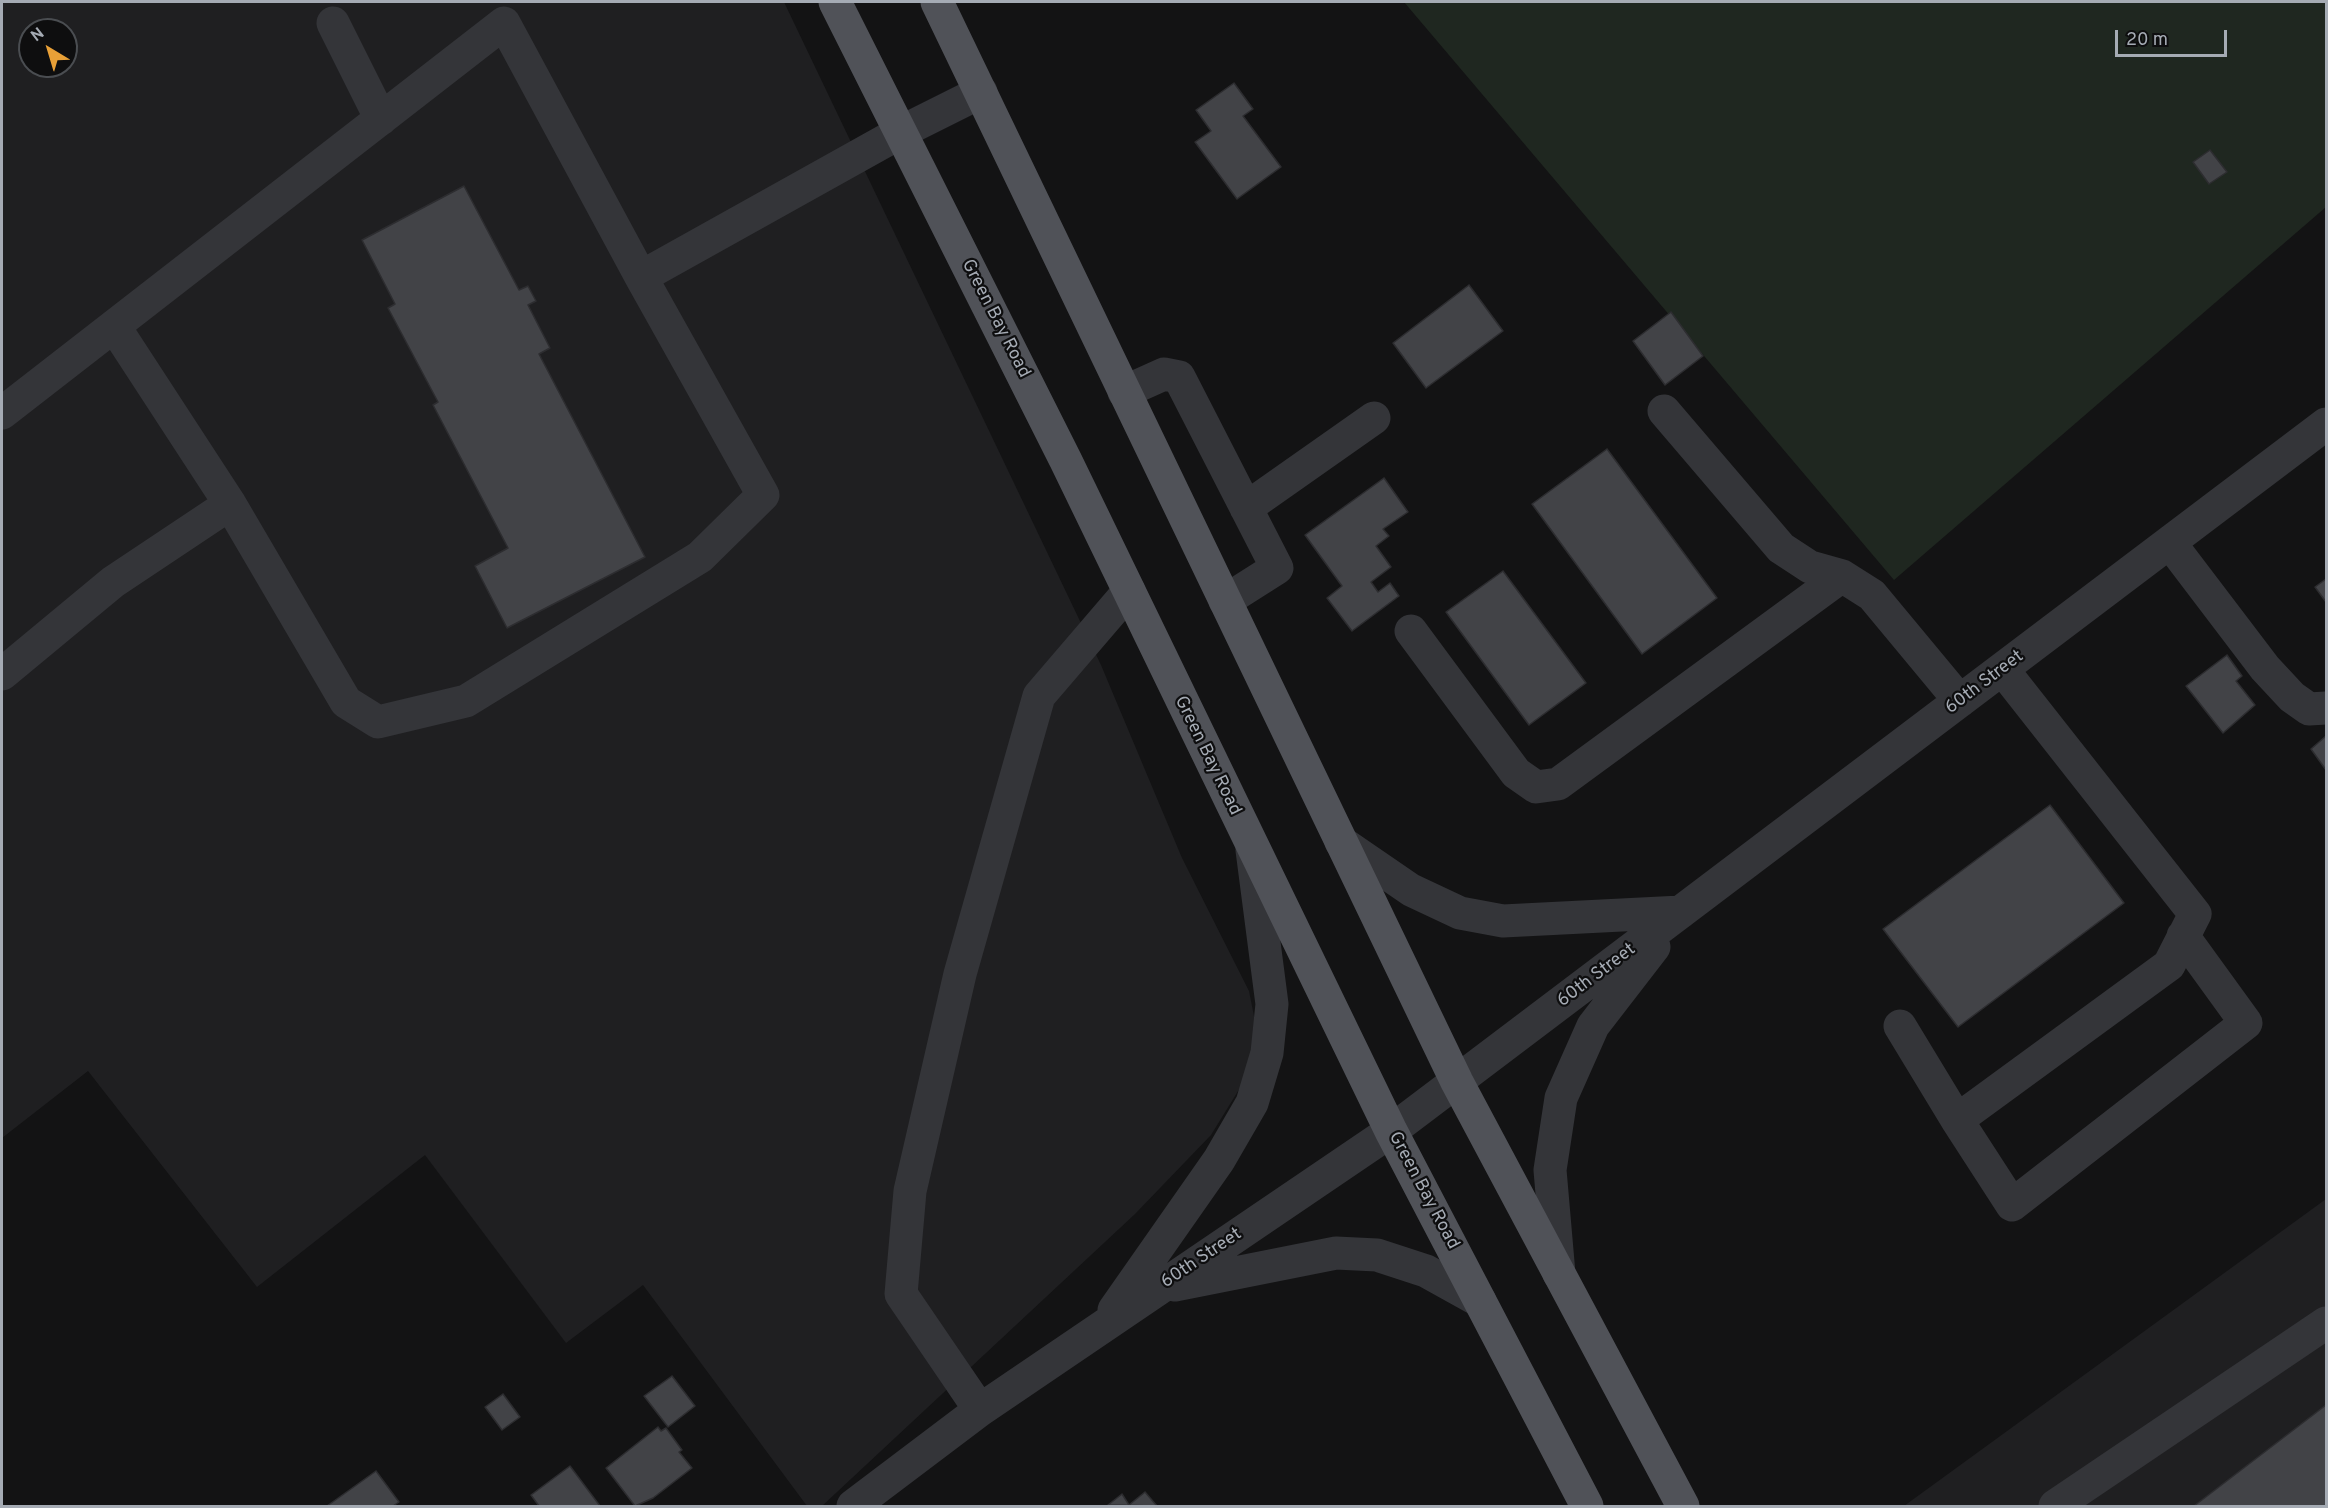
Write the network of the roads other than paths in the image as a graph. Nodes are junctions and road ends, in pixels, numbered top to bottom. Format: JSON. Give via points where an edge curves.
{"nodes":[{"id":1,"x":835,"y":2,"type":"edge"},
{"id":2,"x":937,"y":2,"type":"edge"},
{"id":3,"x":333,"y":22,"type":"dead end"},
{"id":4,"x":981,"y":92,"type":"junction"},
{"id":5,"x":381,"y":119,"type":"junction"},
{"id":6,"x":901,"y":132,"type":"junction"},
{"id":7,"x":640,"y":277,"type":"junction"},
{"id":8,"x":114,"y":326,"type":"junction"},
{"id":9,"x":1124,"y":392,"type":"junction"},
{"id":10,"x":1664,"y":411,"type":"dead end"},
{"id":11,"x":2,"y":413,"type":"edge"},
{"id":12,"x":1374,"y":418,"type":"dead end"},
{"id":13,"x":2326,"y":424,"type":"edge"},
{"id":14,"x":230,"y":504,"type":"junction"},
{"id":15,"x":1246,"y":508,"type":"junction"},
{"id":16,"x":2170,"y":543,"type":"junction"},
{"id":17,"x":1842,"y":576,"type":"junction"},
{"id":18,"x":1129,"y":591,"type":"junction"},
{"id":19,"x":1225,"y":601,"type":"junction"},
{"id":20,"x":1411,"y":632,"type":"dead end"},
{"id":21,"x":2002,"y":670,"type":"junction"},
{"id":22,"x":2,"y":674,"type":"edge"},
{"id":23,"x":1960,"y":701,"type":"junction"},
{"id":24,"x":2326,"y":708,"type":"edge"},
{"id":25,"x":1341,"y":842,"type":"junction"},
{"id":26,"x":1252,"y":848,"type":"junction"},
{"id":27,"x":1681,"y":912,"type":"junction"},
{"id":28,"x":2183,"y":936,"type":"junction"},
{"id":29,"x":1900,"y":1026,"type":"dead end"},
{"id":30,"x":1457,"y":1082,"type":"junction"},
{"id":31,"x":1957,"y":1120,"type":"junction"},
{"id":32,"x":1391,"y":1131,"type":"junction"},
{"id":33,"x":1559,"y":1274,"type":"junction"},
{"id":34,"x":1161,"y":1287,"type":"junction"},
{"id":35,"x":1480,"y":1301,"type":"junction"},
{"id":36,"x":2326,"y":1323,"type":"edge"},
{"id":37,"x":1102,"y":1327,"type":"junction"},
{"id":38,"x":980,"y":1410,"type":"junction"},
{"id":39,"x":853,"y":1506,"type":"edge"},
{"id":40,"x":1587,"y":1506,"type":"edge"},
{"id":41,"x":1683,"y":1506,"type":"edge"},
{"id":42,"x":2055,"y":1506,"type":"edge"}],
"edges":[{"from":1,"to":6,"type":"main road","name":"Green Bay Road"},
{"from":2,"to":4,"type":"main road"},
{"from":3,"to":5,"type":"street"},
{"from":4,"to":6,"type":"street"},
{"from":4,"to":9,"type":"main road"},
{"from":5,"to":7,"type":"street","via":[[504,23]]},
{"from":5,"to":8,"type":"street"},
{"from":6,"to":7,"type":"street"},
{"from":6,"to":18,"type":"main road","name":"Green Bay Road"},
{"from":7,"to":14,"type":"street","via":[[763,495],[700,557],[466,701],[378,722],[346,702]]},
{"from":8,"to":11,"type":"street"},
{"from":8,"to":14,"type":"street"},
{"from":9,"to":15,"type":"street","via":[[1164,374],[1179,377]]},
{"from":9,"to":19,"type":"main road"},
{"from":10,"to":17,"type":"street","via":[[1781,548],[1810,567]]},
{"from":12,"to":15,"type":"street"},
{"from":13,"to":16,"type":"street","name":"60th Street"},
{"from":14,"to":22,"type":"street","via":[[113,582]]},
{"from":15,"to":19,"type":"street","via":[[1277,568]]},
{"from":16,"to":21,"type":"street","name":"60th Street"},
{"from":16,"to":24,"type":"street","via":[[2265,668],[2292,697],[2309,709]]},
{"from":17,"to":20,"type":"street","via":[[1558,784],[1536,787],[1516,773]]},
{"from":17,"to":23,"type":"street","via":[[1872,595]]},
{"from":18,"to":26,"type":"main road","name":"Green Bay Road"},
{"from":18,"to":38,"type":"street","via":[[1039,696],[960,974],[910,1191],[902,1294]]},
{"from":19,"to":25,"type":"main road"},
{"from":21,"to":23,"type":"street","name":"60th Street"},
{"from":21,"to":28,"type":"street","via":[[2194,914]]},
{"from":23,"to":27,"type":"street","name":"60th Street"},
{"from":25,"to":27,"type":"street","via":[[1411,890],[1460,913],[1503,921]]},
{"from":25,"to":30,"type":"main road"},
{"from":26,"to":32,"type":"main road","name":"Green Bay Road"},
{"from":26,"to":37,"type":"street","via":[[1272,1004],[1267,1053],[1252,1103],[1219,1160]]},
{"from":27,"to":30,"type":"street","name":"60th Street"},
{"from":27,"to":33,"type":"street","via":[[1593,1026],[1561,1098],[1550,1170]]},
{"from":28,"to":31,"type":"street","via":[[2169,965]]},
{"from":28,"to":31,"type":"street","via":[[2246,1023],[2012,1205]]},
{"from":29,"to":31,"type":"street"},
{"from":30,"to":32,"type":"street","name":"60th Street"},
{"from":30,"to":33,"type":"main road"},
{"from":32,"to":34,"type":"street","name":"60th Street"},
{"from":32,"to":35,"type":"main road","name":"Green Bay Road"},
{"from":33,"to":41,"type":"main road"},
{"from":34,"to":35,"type":"street","via":[[1335,1253],[1367,1254],[1426,1271]]},
{"from":34,"to":37,"type":"street","name":"60th Street"},
{"from":35,"to":40,"type":"main road","name":"Green Bay Road"},
{"from":36,"to":42,"type":"street"},
{"from":37,"to":38,"type":"street","name":"60th Street"},
{"from":38,"to":39,"type":"street","name":"60th Street"}]}
